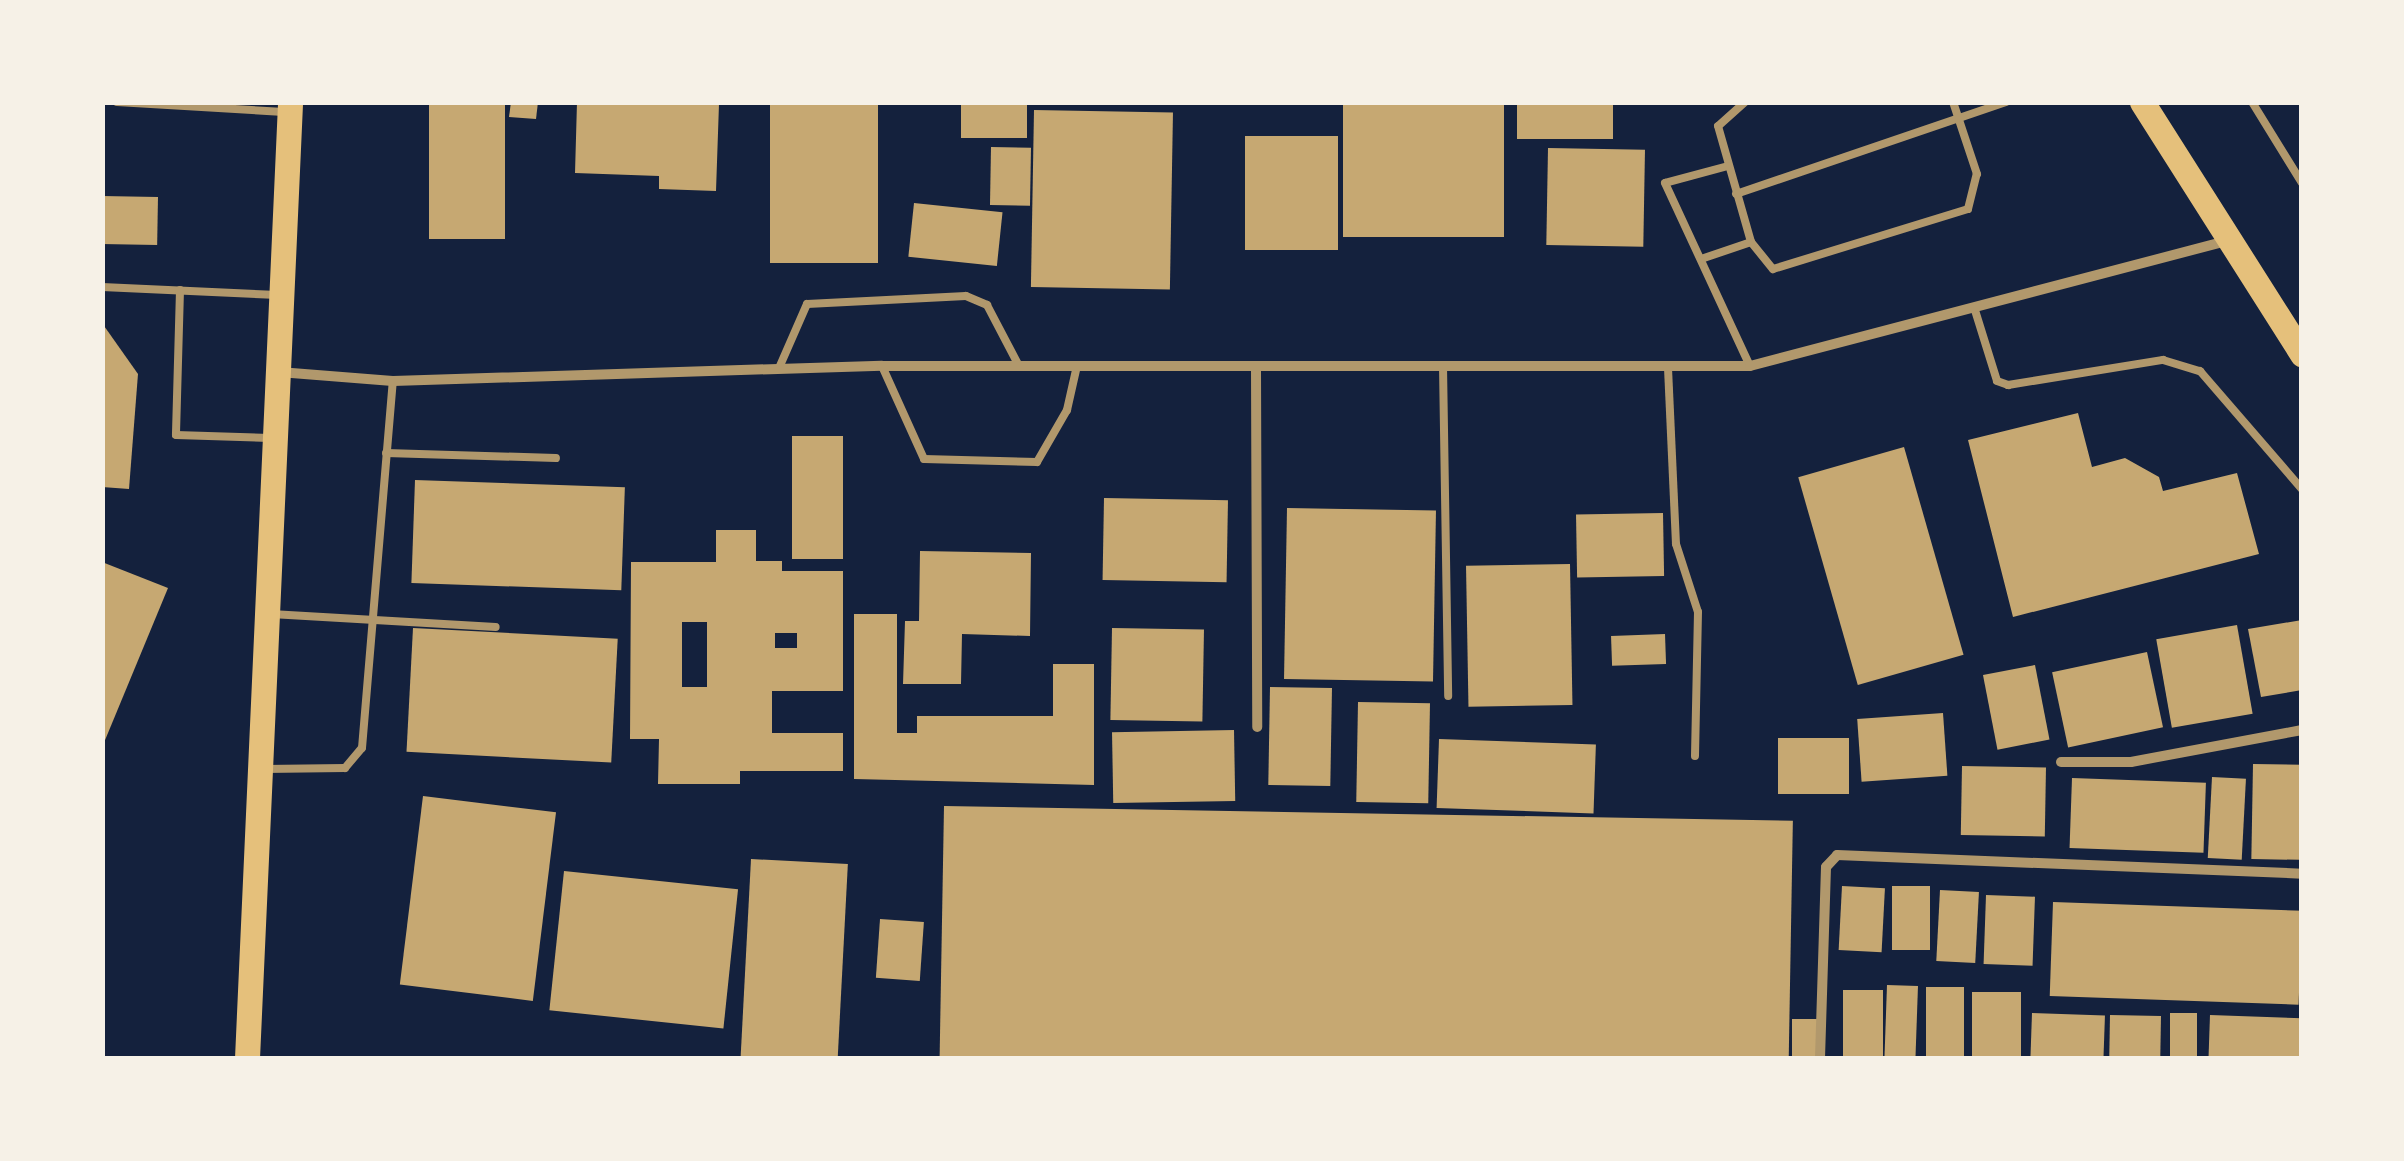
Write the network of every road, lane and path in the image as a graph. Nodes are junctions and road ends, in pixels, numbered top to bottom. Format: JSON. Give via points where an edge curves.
{"nodes":[{"id":1,"x":116,"y":102,"type":"edge"},
{"id":2,"x":1745,"y":102,"type":"edge"},
{"id":3,"x":1953,"y":102,"type":"edge"},
{"id":4,"x":2007,"y":102,"type":"edge"},
{"id":5,"x":2142,"y":102,"type":"edge"},
{"id":6,"x":2252,"y":102,"type":"edge"},
{"id":7,"x":289,"y":108,"type":"edge"},
{"id":8,"x":1962,"y":124,"type":"junction"},
{"id":9,"x":1728,"y":166,"type":"junction"},
{"id":10,"x":2297,"y":168,"type":"edge"},
{"id":11,"x":2302,"y":183,"type":"edge"},
{"id":12,"x":1736,"y":194,"type":"junction"},
{"id":13,"x":2230,"y":240,"type":"junction"},
{"id":14,"x":1751,"y":242,"type":"junction"},
{"id":15,"x":1701,"y":259,"type":"junction"},
{"id":16,"x":102,"y":286,"type":"edge"},
{"id":17,"x":180,"y":290,"type":"junction"},
{"id":18,"x":283,"y":295,"type":"junction"},
{"id":19,"x":1974,"y":307,"type":"junction"},
{"id":20,"x":2302,"y":354,"type":"edge"},
{"id":21,"x":882,"y":366,"type":"junction"},
{"id":22,"x":1018,"y":366,"type":"junction"},
{"id":23,"x":1443,"y":366,"type":"junction"},
{"id":24,"x":1750,"y":366,"type":"junction"},
{"id":25,"x":778,"y":368,"type":"junction"},
{"id":26,"x":1668,"y":368,"type":"junction"},
{"id":27,"x":1076,"y":370,"type":"junction"},
{"id":28,"x":1256,"y":370,"type":"junction"},
{"id":29,"x":279,"y":372,"type":"junction"},
{"id":30,"x":393,"y":381,"type":"junction"},
{"id":31,"x":274,"y":438,"type":"junction"},
{"id":32,"x":386,"y":453,"type":"junction"},
{"id":33,"x":556,"y":458,"type":"dead end"},
{"id":34,"x":2302,"y":490,"type":"edge"},
{"id":35,"x":263,"y":614,"type":"junction"},
{"id":36,"x":371,"y":619,"type":"junction"},
{"id":37,"x":496,"y":626,"type":"dead end"},
{"id":38,"x":1448,"y":696,"type":"dead end"},
{"id":39,"x":1257,"y":726,"type":"dead end"},
{"id":40,"x":2302,"y":730,"type":"edge"},
{"id":41,"x":1695,"y":756,"type":"dead end"},
{"id":42,"x":2061,"y":762,"type":"dead end"},
{"id":43,"x":260,"y":770,"type":"junction"},
{"id":44,"x":2302,"y":874,"type":"edge"},
{"id":45,"x":247,"y":1058,"type":"edge"},
{"id":46,"x":1820,"y":1058,"type":"edge"}],
"edges":[{"from":1,"to":7,"type":"lane"},
{"from":2,"to":9,"type":"lane","via":[[1720,117]]},
{"from":3,"to":8,"type":"lane"},
{"from":4,"to":8,"type":"lane"},
{"from":5,"to":13,"type":"main road"},
{"from":6,"to":10,"type":"lane"},
{"from":7,"to":18,"type":"main road"},
{"from":8,"to":12,"type":"lane"},
{"from":8,"to":14,"type":"lane","via":[[1977,174],[1968,210],[1773,269]]},
{"from":9,"to":12,"type":"lane"},
{"from":9,"to":15,"type":"lane","via":[[1666,184]]},
{"from":10,"to":11,"type":"lane"},
{"from":12,"to":14,"type":"lane"},
{"from":13,"to":19,"type":"street"},
{"from":13,"to":20,"type":"main road"},
{"from":14,"to":15,"type":"lane"},
{"from":15,"to":24,"type":"lane"},
{"from":16,"to":17,"type":"lane"},
{"from":17,"to":18,"type":"lane"},
{"from":17,"to":31,"type":"lane","via":[[176,435]]},
{"from":18,"to":29,"type":"main road"},
{"from":19,"to":24,"type":"street"},
{"from":19,"to":34,"type":"lane","via":[[1998,381],[2008,385],[2163,360],[2200,371]]},
{"from":21,"to":22,"type":"street"},
{"from":21,"to":25,"type":"street"},
{"from":21,"to":27,"type":"lane","via":[[924,459],[1037,462],[1067,410]]},
{"from":22,"to":25,"type":"lane","via":[[987,305],[966,296],[807,304]]},
{"from":22,"to":27,"type":"street"},
{"from":23,"to":26,"type":"street"},
{"from":23,"to":28,"type":"street"},
{"from":23,"to":38,"type":"lane"},
{"from":24,"to":26,"type":"street"},
{"from":25,"to":30,"type":"street"},
{"from":26,"to":41,"type":"lane","via":[[1676,544],[1698,612]]},
{"from":27,"to":28,"type":"street"},
{"from":28,"to":39,"type":"street"},
{"from":29,"to":30,"type":"street"},
{"from":29,"to":31,"type":"main road"},
{"from":30,"to":32,"type":"lane"},
{"from":31,"to":35,"type":"main road"},
{"from":32,"to":33,"type":"lane"},
{"from":32,"to":36,"type":"lane"},
{"from":35,"to":36,"type":"lane"},
{"from":35,"to":43,"type":"main road"},
{"from":36,"to":37,"type":"lane"},
{"from":36,"to":43,"type":"lane","via":[[358,757],[345,768]]},
{"from":40,"to":42,"type":"street","via":[[2132,762]]},
{"from":43,"to":45,"type":"main road"},
{"from":44,"to":46,"type":"street","via":[[1837,854],[1826,867]]}]}
